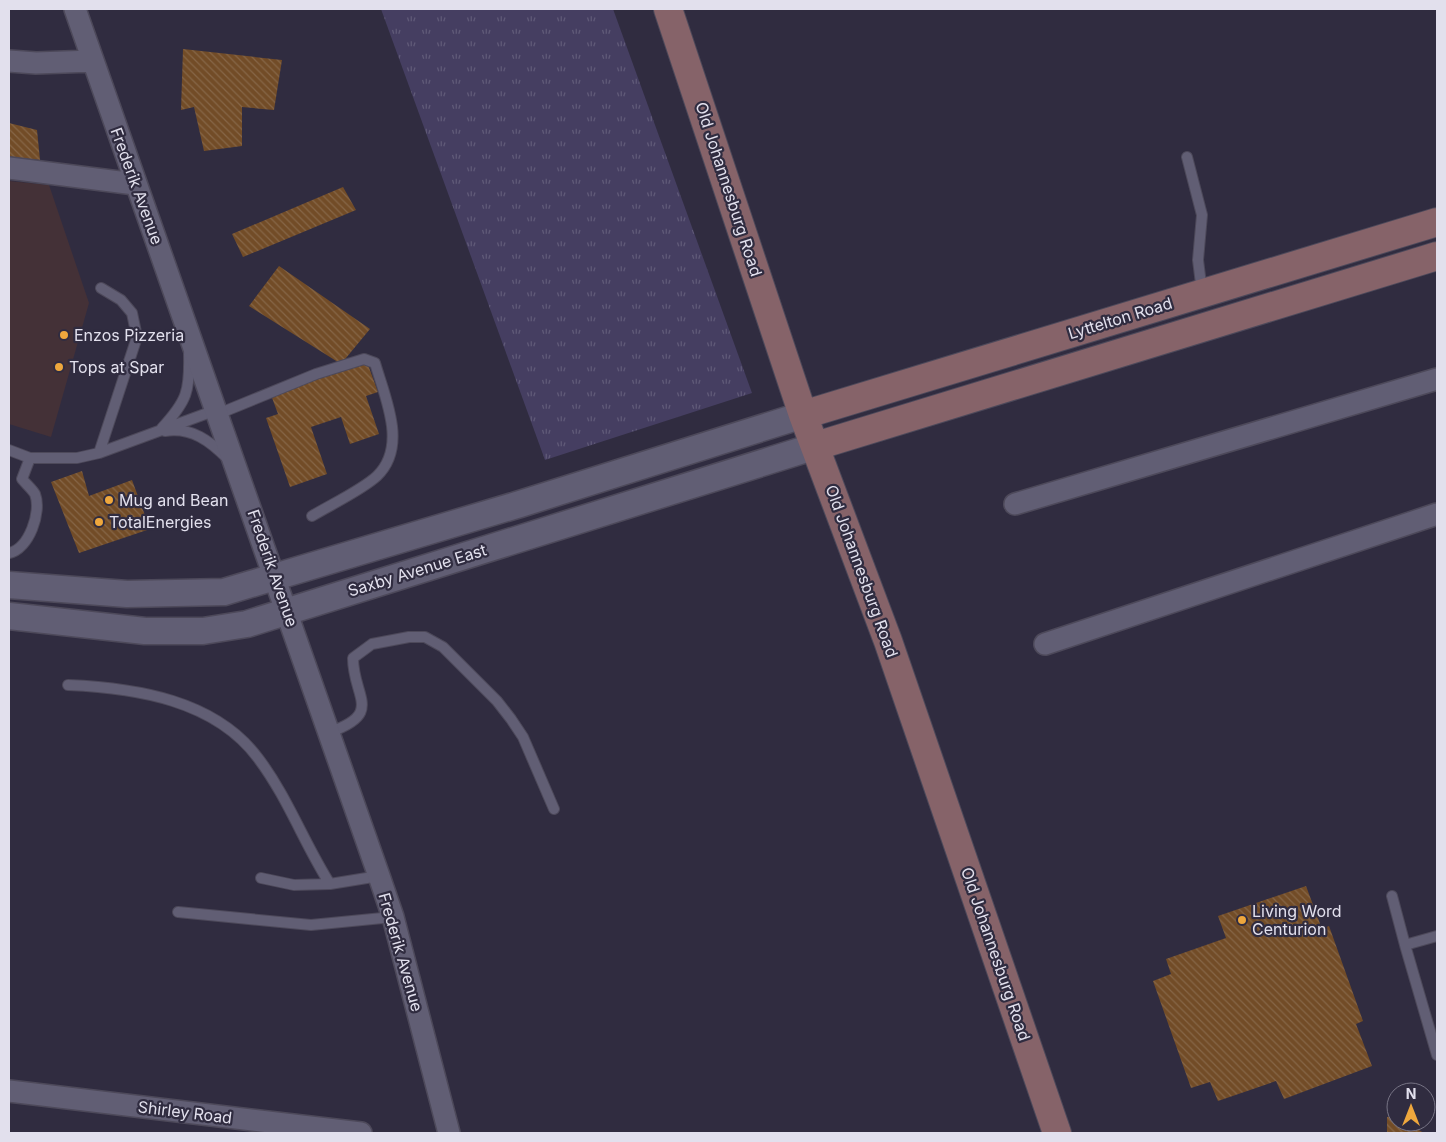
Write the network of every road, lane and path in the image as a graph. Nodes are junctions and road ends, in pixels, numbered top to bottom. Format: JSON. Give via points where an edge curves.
{"nodes":[{"id":1,"x":75,"y":9,"type":"edge"},
{"id":2,"x":668,"y":9,"type":"edge"},
{"id":3,"x":9,"y":60,"type":"edge"},
{"id":4,"x":93,"y":61,"type":"junction"},
{"id":5,"x":1187,"y":157,"type":"dead end"},
{"id":6,"x":9,"y":168,"type":"edge"},
{"id":7,"x":135,"y":184,"type":"junction"},
{"id":8,"x":1437,"y":222,"type":"edge"},
{"id":9,"x":1437,"y":256,"type":"edge"},
{"id":10,"x":101,"y":288,"type":"dead end"},
{"id":11,"x":1202,"y":293,"type":"junction"},
{"id":12,"x":188,"y":325,"type":"junction"},
{"id":13,"x":1437,"y":379,"type":"edge"},
{"id":14,"x":217,"y":412,"type":"junction"},
{"id":15,"x":804,"y":415,"type":"junction"},
{"id":16,"x":157,"y":431,"type":"junction"},
{"id":17,"x":816,"y":446,"type":"junction"},
{"id":18,"x":9,"y":450,"type":"edge"},
{"id":19,"x":99,"y":453,"type":"junction"},
{"id":20,"x":30,"y":458,"type":"junction"},
{"id":21,"x":238,"y":468,"type":"junction"},
{"id":22,"x":1015,"y":504,"type":"dead end"},
{"id":23,"x":1437,"y":514,"type":"edge"},
{"id":24,"x":312,"y":516,"type":"dead end"},
{"id":25,"x":9,"y":553,"type":"edge"},
{"id":26,"x":276,"y":578,"type":"junction"},
{"id":27,"x":9,"y":585,"type":"edge"},
{"id":28,"x":288,"y":610,"type":"junction"},
{"id":29,"x":9,"y":616,"type":"edge"},
{"id":30,"x":1045,"y":644,"type":"dead end"},
{"id":31,"x":68,"y":685,"type":"dead end"},
{"id":32,"x":330,"y":732,"type":"junction"},
{"id":33,"x":554,"y":809,"type":"dead end"},
{"id":34,"x":379,"y":876,"type":"junction"},
{"id":35,"x":261,"y":878,"type":"dead end"},
{"id":36,"x":330,"y":884,"type":"junction"},
{"id":37,"x":1392,"y":896,"type":"dead end"},
{"id":38,"x":178,"y":912,"type":"dead end"},
{"id":39,"x":393,"y":917,"type":"junction"},
{"id":40,"x":1437,"y":936,"type":"edge"},
{"id":41,"x":1406,"y":945,"type":"junction"},
{"id":42,"x":1437,"y":1055,"type":"edge"},
{"id":43,"x":9,"y":1091,"type":"edge"},
{"id":44,"x":361,"y":1133,"type":"edge"},
{"id":45,"x":450,"y":1133,"type":"edge"},
{"id":46,"x":1057,"y":1133,"type":"edge"}],
"edges":[{"from":1,"to":4,"type":"street","name":"Frederik Avenue"},
{"from":2,"to":15,"type":"main road","name":"Old Johannesburg Road"},
{"from":3,"to":4,"type":"street","via":[[36,63]]},
{"from":4,"to":7,"type":"street","name":"Frederik Avenue"},
{"from":5,"to":11,"type":"lane","via":[[1202,215],[1198,260]]},
{"from":6,"to":7,"type":"street"},
{"from":7,"to":12,"type":"street","name":"Frederik Avenue"},
{"from":8,"to":11,"type":"main road","name":"Lyttelton Road"},
{"from":9,"to":17,"type":"main road","name":"Lyttelton Road"},
{"from":10,"to":19,"type":"lane","via":[[121,300],[132,313],[137,337]]},
{"from":11,"to":15,"type":"main road","name":"Lyttelton Road"},
{"from":12,"to":14,"type":"street","name":"Frederik Avenue"},
{"from":12,"to":16,"type":"lane","via":[[188,390],[178,410]]},
{"from":13,"to":22,"type":"street"},
{"from":14,"to":16,"type":"lane"},
{"from":14,"to":21,"type":"street","name":"Frederik Avenue"},
{"from":14,"to":24,"type":"lane","via":[[316,374],[364,360],[375,363],[391,420],[394,440],[390,456],[376,477]]},
{"from":15,"to":17,"type":"main road","name":"Old Johannesburg Road"},
{"from":15,"to":26,"type":"street","name":"Saxby Avenue East"},
{"from":16,"to":19,"type":"lane"},
{"from":16,"to":21,"type":"lane","via":[[174,430],[202,436]]},
{"from":17,"to":28,"type":"street","name":"Saxby Avenue East"},
{"from":17,"to":46,"type":"main road","name":"Old Johannesburg Road","via":[[888,641]]},
{"from":18,"to":20,"type":"lane"},
{"from":19,"to":20,"type":"lane","via":[[77,458]]},
{"from":20,"to":25,"type":"lane","via":[[22,480],[34,493],[38,516],[22,545]]},
{"from":21,"to":26,"type":"street","name":"Frederik Avenue"},
{"from":23,"to":30,"type":"street"},
{"from":26,"to":27,"type":"street","name":"Saxby Avenue East","via":[[224,592],[176,594],[127,594]]},
{"from":26,"to":28,"type":"street","name":"Frederik Avenue"},
{"from":28,"to":29,"type":"street","name":"Saxby Avenue East","via":[[247,624],[202,631],[145,631]]},
{"from":28,"to":32,"type":"street","name":"Frederik Avenue"},
{"from":31,"to":36,"type":"lane","via":[[101,686],[181,703],[212,717],[237,735],[258,758]]},
{"from":32,"to":33,"type":"lane","via":[[350,725],[360,715],[362,707],[353,658],[372,644],[425,637],[443,647],[511,719],[523,737]]},
{"from":32,"to":34,"type":"street","name":"Frederik Avenue"},
{"from":34,"to":36,"type":"lane"},
{"from":34,"to":39,"type":"street","name":"Frederik Avenue"},
{"from":35,"to":36,"type":"lane","via":[[294,885]]},
{"from":37,"to":41,"type":"lane"},
{"from":38,"to":39,"type":"lane","via":[[311,925]]},
{"from":39,"to":45,"type":"street","name":"Frederik Avenue"},
{"from":40,"to":41,"type":"lane"},
{"from":41,"to":42,"type":"lane"},
{"from":43,"to":44,"type":"street","name":"Shirley Road"}]}
